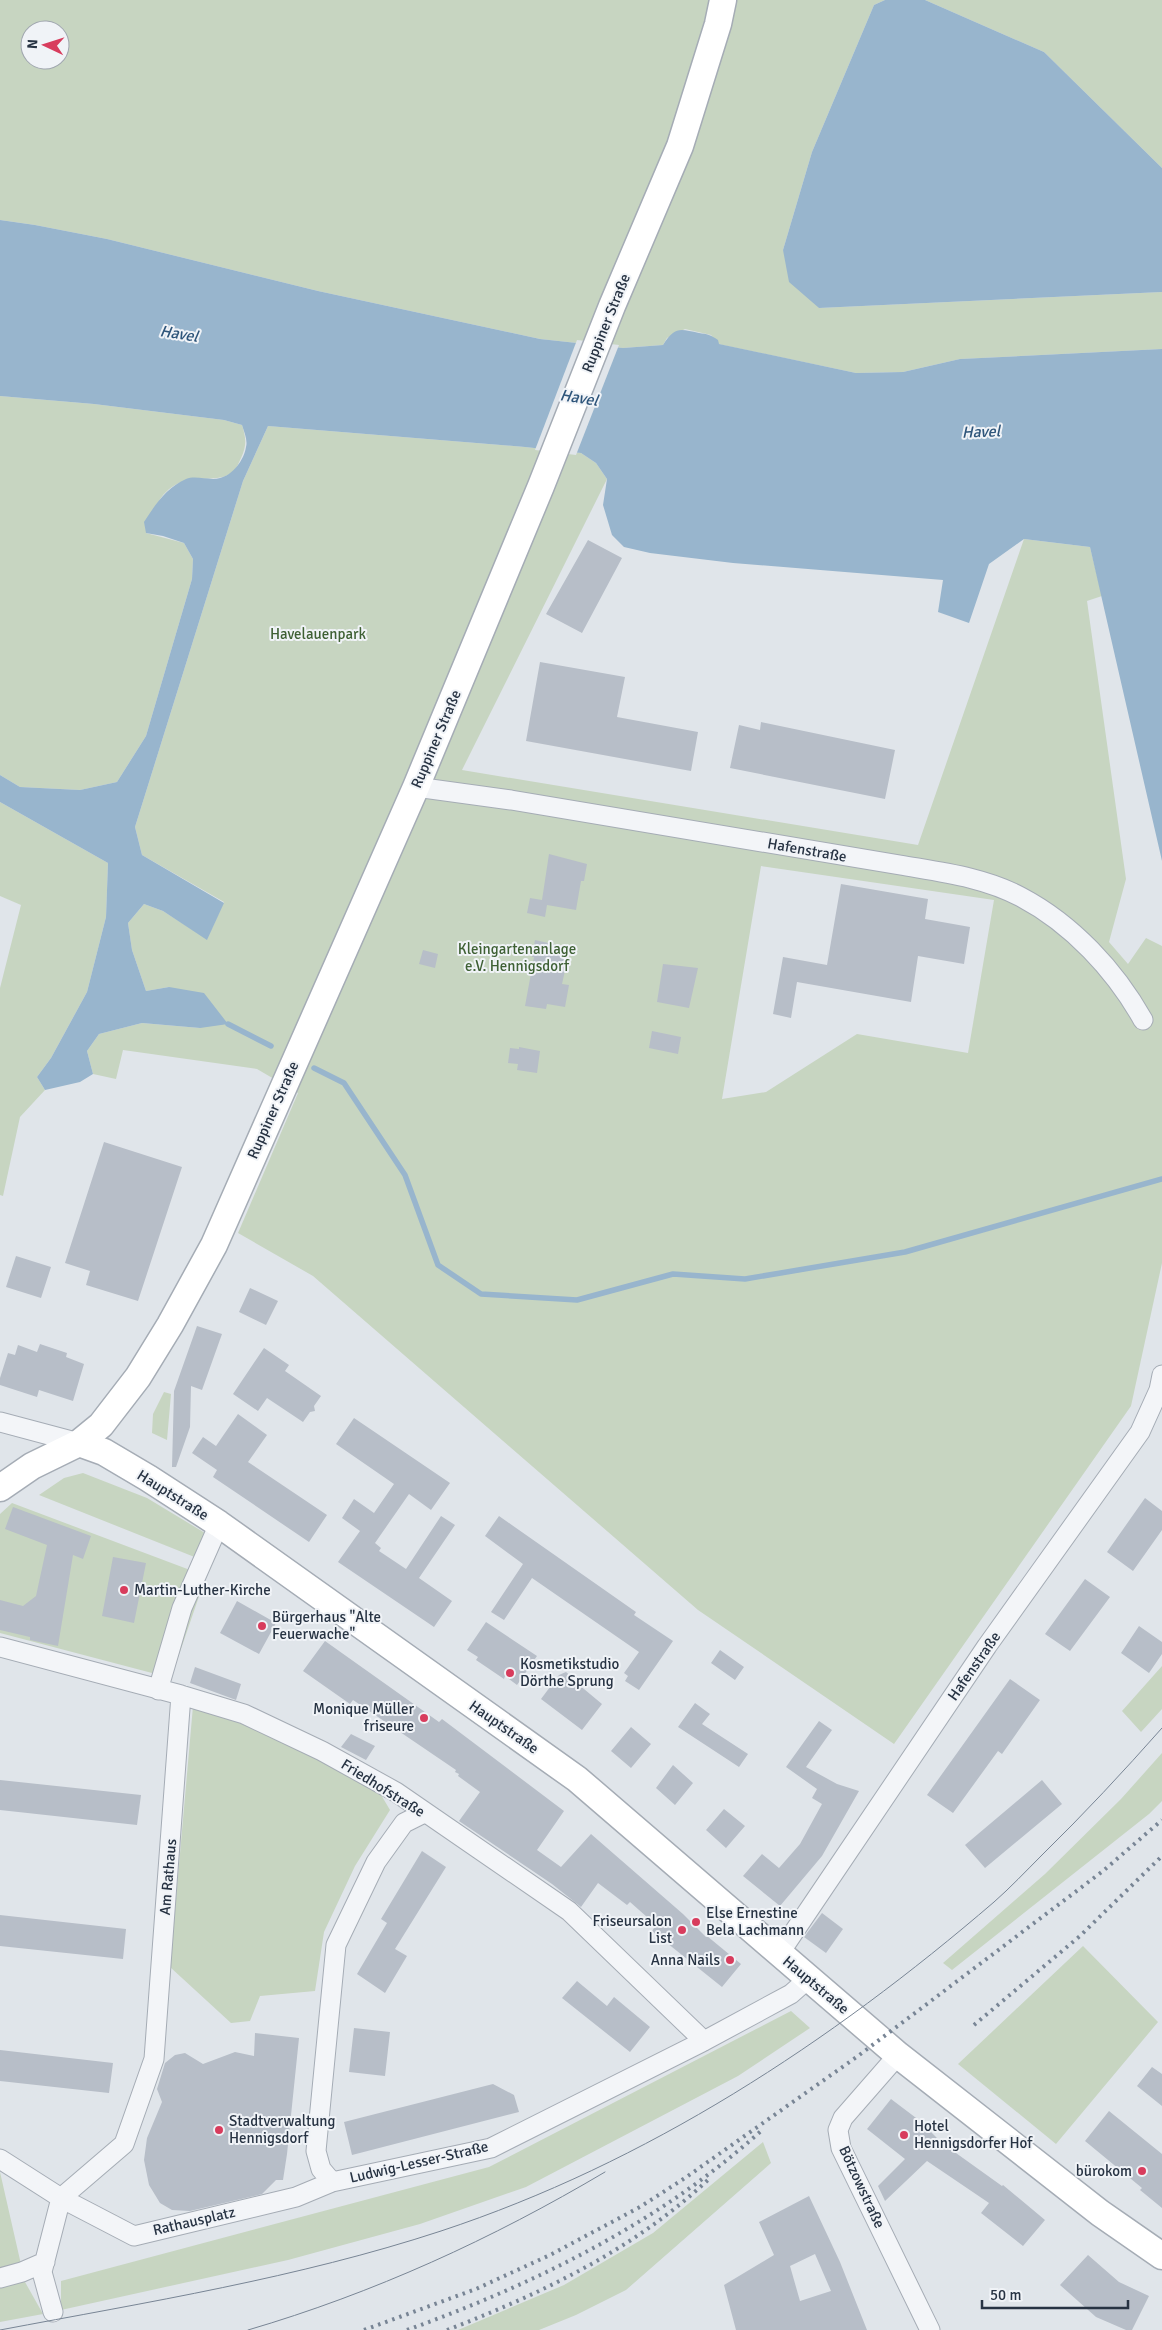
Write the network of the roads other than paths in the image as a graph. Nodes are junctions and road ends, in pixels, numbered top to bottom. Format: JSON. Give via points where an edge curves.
{"nodes":[{"id":1,"x":723,"y":0,"type":"edge"},
{"id":2,"x":416,"y":787,"type":"junction"},
{"id":3,"x":1144,"y":1020,"type":"dead end"},
{"id":4,"x":1162,"y":1375,"type":"edge"},
{"id":5,"x":0,"y":1422,"type":"edge"},
{"id":6,"x":79,"y":1444,"type":"junction"},
{"id":7,"x":0,"y":1488,"type":"edge"},
{"id":8,"x":219,"y":1524,"type":"junction"},
{"id":9,"x":0,"y":1647,"type":"edge"},
{"id":10,"x":158,"y":1690,"type":"junction"},
{"id":11,"x":181,"y":1695,"type":"junction"},
{"id":12,"x":424,"y":1813,"type":"junction"},
{"id":13,"x":779,"y":1954,"type":"junction"},
{"id":14,"x":808,"y":1979,"type":"junction"},
{"id":15,"x":704,"y":2041,"type":"junction"},
{"id":16,"x":898,"y":2055,"type":"junction"},
{"id":17,"x":0,"y":2159,"type":"edge"},
{"id":18,"x":332,"y":2182,"type":"junction"},
{"id":19,"x":61,"y":2198,"type":"junction"},
{"id":20,"x":1162,"y":2256,"type":"edge"},
{"id":21,"x":45,"y":2262,"type":"junction"},
{"id":22,"x":0,"y":2278,"type":"edge"},
{"id":23,"x":53,"y":2312,"type":"dead end"},
{"id":24,"x":930,"y":2330,"type":"edge"}],
"edges":[{"from":1,"to":2,"type":"main road","name":"Ruppiner Straße","via":[[680,146]]},
{"from":2,"to":3,"type":"street","name":"Hafenstraße","via":[[900,865],[985,883],[1021,897],[1067,928],[1104,964],[1130,996]]},
{"from":2,"to":6,"type":"main road","name":"Ruppiner Straße","via":[[214,1245],[170,1325],[119,1403]]},
{"from":4,"to":13,"type":"street","name":"Hafenstraße","via":[[1159,1390],[1140,1432],[976,1662]]},
{"from":5,"to":6,"type":"street"},
{"from":6,"to":7,"type":"main road","name":"Ruppiner Straße","via":[[32,1466]]},
{"from":6,"to":8,"type":"main road","name":"Hauptstraße","via":[[104,1452]]},
{"from":8,"to":10,"type":"street","via":[[182,1608]]},
{"from":8,"to":13,"type":"main road","name":"Hauptstraße","via":[[577,1779]]},
{"from":9,"to":10,"type":"street","name":"Friedhofstraße"},
{"from":10,"to":11,"type":"street","name":"Friedhofstraße"},
{"from":11,"to":12,"type":"street","name":"Friedhofstraße","via":[[244,1714],[322,1751],[396,1792]]},
{"from":11,"to":19,"type":"street","name":"Am Rathaus","via":[[154,2059],[124,2144]]},
{"from":12,"to":15,"type":"street","name":"Friedhofstraße","via":[[569,1911]]},
{"from":12,"to":18,"type":"street","name":"Ludwig-Lesser-Straße","via":[[404,1823],[376,1862],[336,1945],[316,2151],[321,2169]]},
{"from":13,"to":14,"type":"main road","name":"Hauptstraße"},
{"from":14,"to":15,"type":"street","name":"Ludwig-Lesser-Straße","via":[[791,1994]]},
{"from":14,"to":16,"type":"main road","name":"Hauptstraße"},
{"from":15,"to":18,"type":"street","name":"Ludwig-Lesser-Straße","via":[[490,2148]]},
{"from":16,"to":20,"type":"main road","name":"Hauptstraße","via":[[1100,2213]]},
{"from":16,"to":24,"type":"street","name":"Bötzowstraße","via":[[843,2118],[838,2130],[842,2148]]},
{"from":17,"to":19,"type":"street","name":"Rathausplatz"},
{"from":18,"to":19,"type":"street","name":"Rathausplatz","via":[[296,2197],[134,2236]]},
{"from":19,"to":21,"type":"street"},
{"from":21,"to":22,"type":"street"},
{"from":21,"to":23,"type":"street","via":[[42,2272]]}]}
